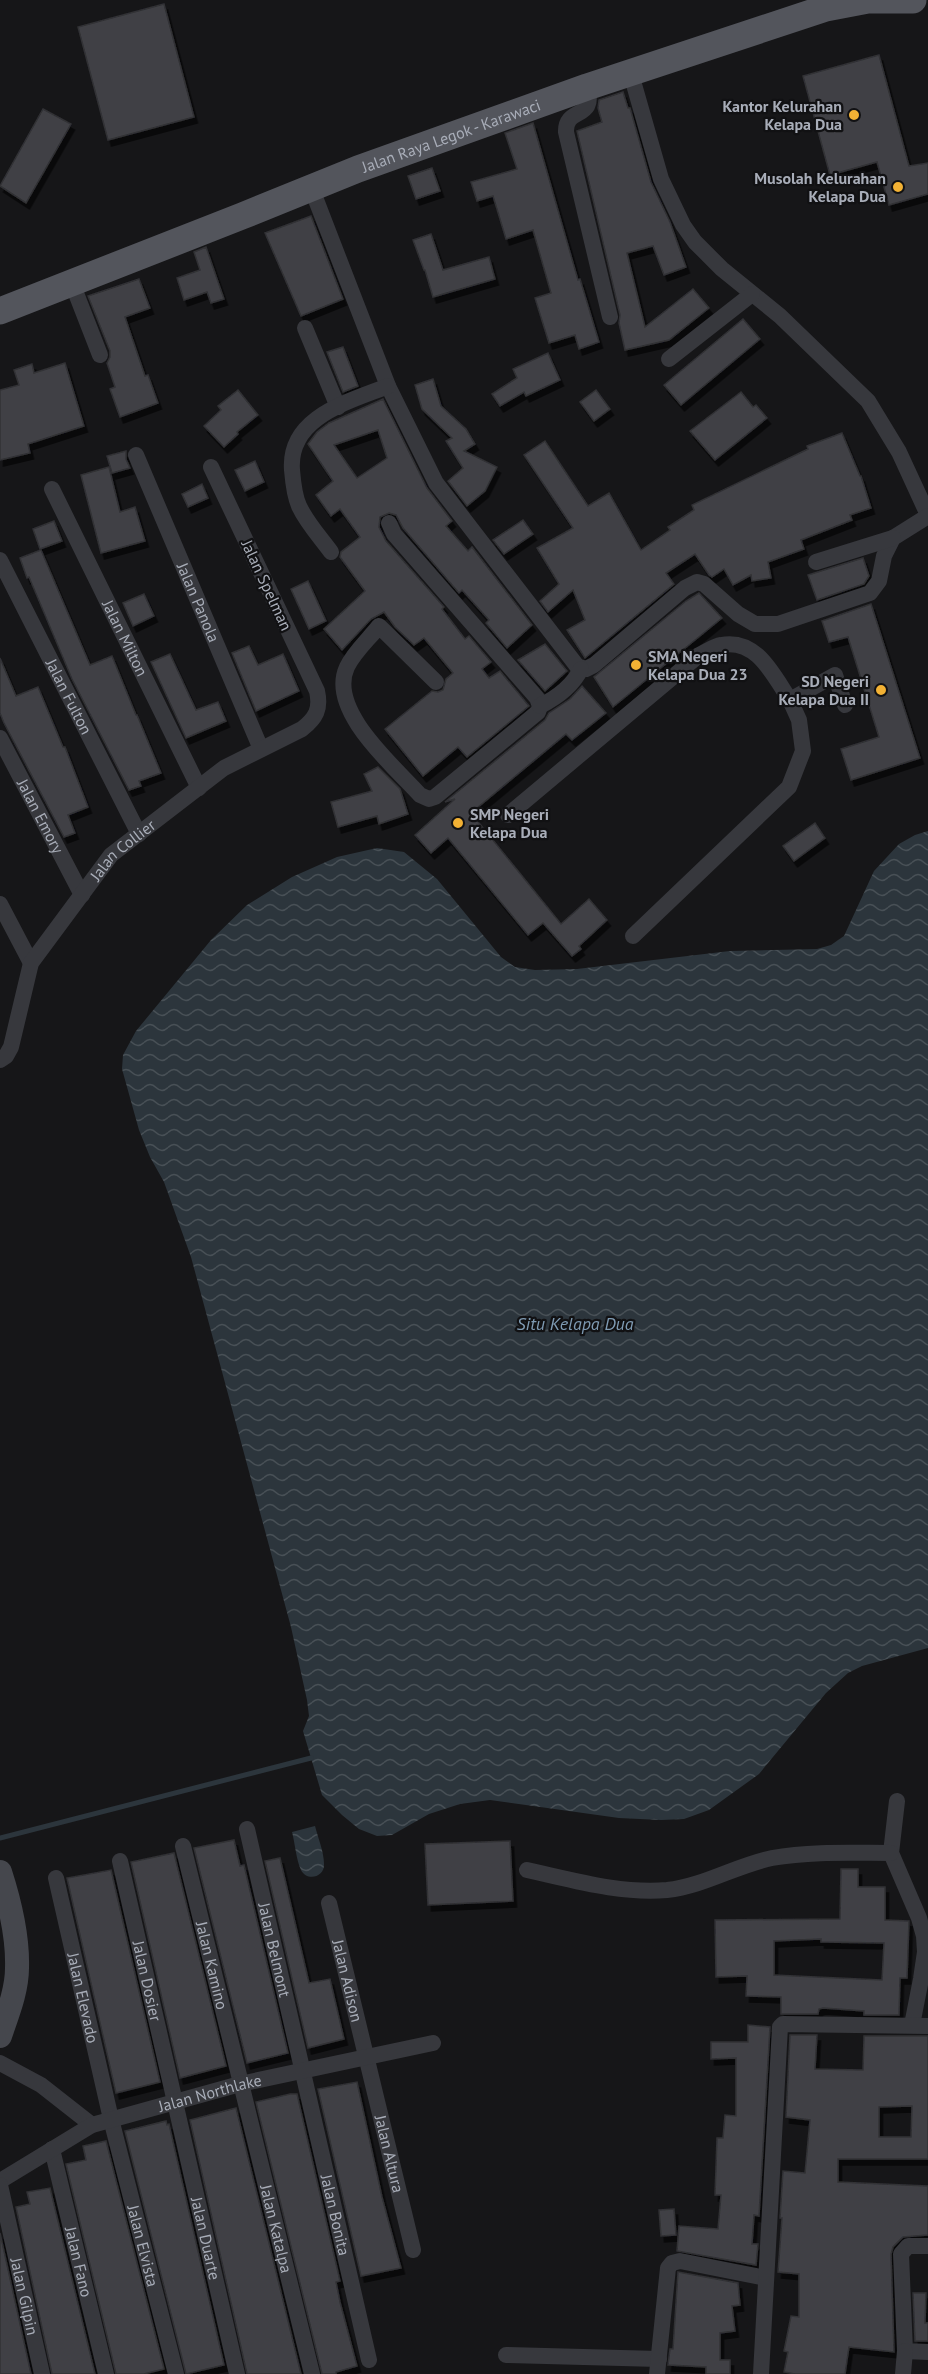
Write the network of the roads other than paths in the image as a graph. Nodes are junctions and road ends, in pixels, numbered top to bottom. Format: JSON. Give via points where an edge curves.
{"nodes":[{"id":1,"x":913,"y":0,"type":"edge"},
{"id":2,"x":631,"y":74,"type":"junction"},
{"id":3,"x":587,"y":87,"type":"junction"},
{"id":4,"x":311,"y":188,"type":"junction"},
{"id":5,"x":72,"y":283,"type":"junction"},
{"id":6,"x":752,"y":294,"type":"junction"},
{"id":7,"x":0,"y":311,"type":"edge"},
{"id":8,"x":610,"y":317,"type":"dead end"},
{"id":9,"x":305,"y":328,"type":"dead end"},
{"id":10,"x":100,"y":355,"type":"dead end"},
{"id":11,"x":669,"y":359,"type":"dead end"},
{"id":12,"x":388,"y":386,"type":"junction"},
{"id":13,"x":338,"y":407,"type":"junction"},
{"id":14,"x":136,"y":455,"type":"dead end"},
{"id":15,"x":211,"y":466,"type":"dead end"},
{"id":16,"x":52,"y":489,"type":"dead end"},
{"id":17,"x":928,"y":515,"type":"edge"},
{"id":18,"x":389,"y":523,"type":"dead end"},
{"id":19,"x":893,"y":538,"type":"junction"},
{"id":20,"x":331,"y":552,"type":"dead end"},
{"id":21,"x":0,"y":560,"type":"edge"},
{"id":22,"x":816,"y":562,"type":"dead end"},
{"id":23,"x":755,"y":624,"type":"junction"},
{"id":24,"x":742,"y":645,"type":"junction"},
{"id":25,"x":581,"y":669,"type":"junction"},
{"id":26,"x":436,"y":682,"type":"dead end"},
{"id":27,"x":790,"y":700,"type":"junction"},
{"id":28,"x":320,"y":704,"type":"joint"},
{"id":29,"x":845,"y":705,"type":"dead end"},
{"id":30,"x":540,"y":706,"type":"junction"},
{"id":31,"x":0,"y":738,"type":"edge"},
{"id":32,"x":261,"y":749,"type":"junction"},
{"id":33,"x":199,"y":788,"type":"junction"},
{"id":34,"x":508,"y":815,"type":"dead end"},
{"id":35,"x":139,"y":834,"type":"junction"},
{"id":36,"x":82,"y":895,"type":"junction"},
{"id":37,"x":0,"y":904,"type":"edge"},
{"id":38,"x":633,"y":936,"type":"dead end"},
{"id":39,"x":31,"y":963,"type":"junction"},
{"id":40,"x":0,"y":1060,"type":"edge"},
{"id":41,"x":897,"y":1800,"type":"dead end"},
{"id":42,"x":247,"y":1829,"type":"dead end"},
{"id":43,"x":183,"y":1846,"type":"dead end"},
{"id":44,"x":891,"y":1853,"type":"junction"},
{"id":45,"x":120,"y":1861,"type":"dead end"},
{"id":46,"x":527,"y":1870,"type":"dead end"},
{"id":47,"x":0,"y":1872,"type":"edge"},
{"id":48,"x":56,"y":1878,"type":"dead end"},
{"id":49,"x":329,"y":1903,"type":"dead end"},
{"id":50,"x":920,"y":2026,"type":"edge"},
{"id":51,"x":0,"y":2036,"type":"edge"},
{"id":52,"x":434,"y":2043,"type":"dead end"},
{"id":53,"x":366,"y":2058,"type":"junction"},
{"id":54,"x":0,"y":2063,"type":"edge"},
{"id":55,"x":302,"y":2071,"type":"junction"},
{"id":56,"x":240,"y":2084,"type":"junction"},
{"id":57,"x":174,"y":2102,"type":"junction"},
{"id":58,"x":111,"y":2119,"type":"junction"},
{"id":59,"x":92,"y":2125,"type":"junction"},
{"id":60,"x":52,"y":2149,"type":"junction"},
{"id":61,"x":0,"y":2183,"type":"edge"},
{"id":62,"x":928,"y":2246,"type":"edge"},
{"id":63,"x":413,"y":2250,"type":"dead end"},
{"id":64,"x":766,"y":2278,"type":"junction"},
{"id":65,"x":905,"y":2351,"type":"junction"},
{"id":66,"x":928,"y":2352,"type":"edge"},
{"id":67,"x":506,"y":2355,"type":"dead end"},
{"id":68,"x":369,"y":2360,"type":"dead end"},
{"id":69,"x":658,"y":2367,"type":"edge"},
{"id":70,"x":42,"y":2374,"type":"edge"},
{"id":71,"x":106,"y":2374,"type":"edge"},
{"id":72,"x":176,"y":2374,"type":"edge"},
{"id":73,"x":237,"y":2374,"type":"edge"},
{"id":74,"x":312,"y":2374,"type":"edge"},
{"id":75,"x":761,"y":2374,"type":"edge"},
{"id":76,"x":903,"y":2374,"type":"edge"}],
"edges":[{"from":1,"to":2,"type":"main road","name":"Jalan Raya Legok - Karawaci","via":[[868,0],[826,8]]},
{"from":2,"to":3,"type":"main road","name":"Jalan Raya Legok - Karawaci"},
{"from":2,"to":6,"type":"street","via":[[661,179],[679,218],[696,243]]},
{"from":3,"to":4,"type":"main road","name":"Jalan Raya Legok - Karawaci"},
{"from":3,"to":8,"type":"street","via":[[589,105],[567,124],[566,132]]},
{"from":4,"to":5,"type":"main road","name":"Jalan Raya Legok - Karawaci"},
{"from":4,"to":12,"type":"street"},
{"from":5,"to":7,"type":"main road","name":"Jalan Raya Legok - Karawaci"},
{"from":5,"to":10,"type":"street"},
{"from":6,"to":11,"type":"street"},
{"from":6,"to":17,"type":"street","via":[[868,401],[899,452]]},
{"from":9,"to":13,"type":"street"},
{"from":12,"to":13,"type":"street"},
{"from":12,"to":25,"type":"street","via":[[436,483]]},
{"from":13,"to":20,"type":"street","via":[[300,432],[291,460],[299,505]]},
{"from":14,"to":32,"type":"street","name":"Jalan Panola"},
{"from":15,"to":28,"type":"street","name":"Jalan Spelman"},
{"from":16,"to":33,"type":"street","name":"Jalan Milton"},
{"from":17,"to":19,"type":"street"},
{"from":18,"to":30,"type":"street","via":[[394,534]]},
{"from":19,"to":22,"type":"street"},
{"from":19,"to":23,"type":"street","via":[[879,581],[870,593],[778,624]]},
{"from":21,"to":35,"type":"street","name":"Jalan Fulton"},
{"from":23,"to":24,"type":"street"},
{"from":23,"to":25,"type":"street","via":[[697,582],[594,665]]},
{"from":24,"to":27,"type":"street","via":[[760,656]]},
{"from":24,"to":34,"type":"street","via":[[720,645],[699,655]]},
{"from":25,"to":30,"type":"street","via":[[567,687]]},
{"from":26,"to":30,"type":"street","via":[[379,626],[348,665],[344,676],[348,704],[360,729],[424,798],[435,797],[538,712]]},
{"from":27,"to":29,"type":"street","via":[[835,675]]},
{"from":27,"to":38,"type":"street","via":[[799,720],[803,751],[789,787]]},
{"from":28,"to":32,"type":"street","name":"Jalan Collier","via":[[312,721],[302,729]]},
{"from":31,"to":36,"type":"street","name":"Jalan Emory"},
{"from":32,"to":33,"type":"street","name":"Jalan Collier","via":[[224,768]]},
{"from":33,"to":35,"type":"street","name":"Jalan Collier"},
{"from":35,"to":36,"type":"street","name":"Jalan Collier","via":[[111,855]]},
{"from":36,"to":39,"type":"street","name":"Jalan Collier"},
{"from":37,"to":39,"type":"street"},
{"from":39,"to":40,"type":"street","name":"Jalan Collier","via":[[13,1040]]},
{"from":41,"to":44,"type":"street"},
{"from":42,"to":55,"type":"street","name":"Jalan Belmont"},
{"from":43,"to":56,"type":"street","name":"Jalan Kamino"},
{"from":44,"to":46,"type":"street","via":[[773,1858],[669,1890],[603,1887]]},
{"from":44,"to":50,"type":"street","via":[[924,1936]]},
{"from":45,"to":57,"type":"street","name":"Jalan Dosier"},
{"from":47,"to":51,"type":"street","via":[[15,1937],[18,1970]]},
{"from":48,"to":58,"type":"street","name":"Jalan Elevado"},
{"from":49,"to":53,"type":"street","name":"Jalan Adison"},
{"from":50,"to":64,"type":"street","via":[[780,2027]]},
{"from":52,"to":53,"type":"street","name":"Jalan Northlake"},
{"from":53,"to":55,"type":"street","name":"Jalan Northlake"},
{"from":53,"to":63,"type":"street","name":"Jalan Altura"},
{"from":54,"to":59,"type":"street","via":[[41,2085]]},
{"from":55,"to":56,"type":"street","name":"Jalan Northlake"},
{"from":55,"to":68,"type":"street","name":"Jalan Bonita"},
{"from":56,"to":57,"type":"street","name":"Jalan Northlake"},
{"from":56,"to":74,"type":"street","name":"Jalan Katalpa"},
{"from":57,"to":58,"type":"street","name":"Jalan Northlake"},
{"from":57,"to":73,"type":"street","name":"Jalan Duarte"},
{"from":58,"to":59,"type":"street","name":"Jalan Northlake"},
{"from":58,"to":72,"type":"street","name":"Jalan Elvista"},
{"from":59,"to":60,"type":"street","name":"Jalan Northlake"},
{"from":60,"to":61,"type":"street","name":"Jalan Northlake"},
{"from":60,"to":71,"type":"street","name":"Jalan Fano"},
{"from":61,"to":70,"type":"street","name":"Jalan Gilpin"},
{"from":62,"to":65,"type":"street","via":[[908,2246],[901,2254]]},
{"from":64,"to":69,"type":"street","via":[[680,2261],[672,2263],[668,2268]]},
{"from":64,"to":75,"type":"street"},
{"from":65,"to":66,"type":"street"},
{"from":65,"to":76,"type":"street"},
{"from":67,"to":69,"type":"street"}]}
